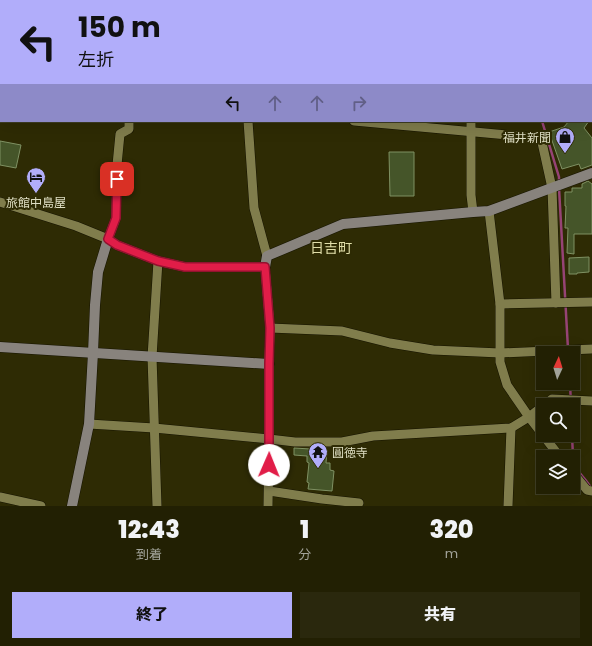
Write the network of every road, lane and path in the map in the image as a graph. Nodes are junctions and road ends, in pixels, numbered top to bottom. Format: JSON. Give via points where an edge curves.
{"nodes":[{"id":1,"x":129,"y":122,"type":"edge"},
{"id":2,"x":248,"y":122,"type":"edge"},
{"id":3,"x":363,"y":122,"type":"edge"},
{"id":4,"x":471,"y":122,"type":"edge"},
{"id":5,"x":471,"y":131,"type":"junction"},
{"id":6,"x":592,"y":172,"type":"edge"},
{"id":7,"x":557,"y":186,"type":"junction"},
{"id":8,"x":0,"y":202,"type":"edge"},
{"id":9,"x":489,"y":211,"type":"junction"},
{"id":10,"x":473,"y":212,"type":"junction"},
{"id":11,"x":108,"y":239,"type":"junction"},
{"id":12,"x":267,"y":256,"type":"junction"},
{"id":13,"x":158,"y":261,"type":"junction"},
{"id":14,"x":265,"y":267,"type":"junction"},
{"id":15,"x":592,"y":302,"type":"edge"},
{"id":16,"x":556,"y":303,"type":"junction"},
{"id":17,"x":500,"y":304,"type":"junction"},
{"id":18,"x":270,"y":328,"type":"junction"},
{"id":19,"x":0,"y":346,"type":"edge"},
{"id":20,"x":592,"y":350,"type":"edge"},
{"id":21,"x":93,"y":353,"type":"junction"},
{"id":22,"x":500,"y":354,"type":"junction"},
{"id":23,"x":152,"y":357,"type":"junction"},
{"id":24,"x":269,"y":364,"type":"junction"},
{"id":25,"x":580,"y":400,"type":"edge"},
{"id":26,"x":592,"y":401,"type":"edge"},
{"id":27,"x":536,"y":412,"type":"edge"},
{"id":28,"x":528,"y":417,"type":"junction"},
{"id":29,"x":89,"y":424,"type":"junction"},
{"id":30,"x":154,"y":428,"type":"junction"},
{"id":31,"x":511,"y":428,"type":"junction"},
{"id":32,"x":269,"y":439,"type":"junction"},
{"id":33,"x":554,"y":450,"type":"edge"},
{"id":34,"x":580,"y":482,"type":"edge"},
{"id":35,"x":268,"y":490,"type":"junction"},
{"id":36,"x":592,"y":490,"type":"edge"},
{"id":37,"x":0,"y":497,"type":"edge"},
{"id":38,"x":359,"y":503,"type":"dead end"},
{"id":39,"x":41,"y":506,"type":"edge"},
{"id":40,"x":72,"y":506,"type":"edge"},
{"id":41,"x":157,"y":506,"type":"edge"},
{"id":42,"x":268,"y":506,"type":"edge"},
{"id":43,"x":508,"y":506,"type":"edge"}],
"edges":[{"from":1,"to":11,"type":"street","via":[[129,129],[120,134],[116,218]]},
{"from":2,"to":12,"type":"street","via":[[254,208]]},
{"from":3,"to":5,"type":"street"},
{"from":4,"to":5,"type":"street"},
{"from":5,"to":7,"type":"street","via":[[541,138]]},
{"from":5,"to":10,"type":"street","via":[[470,195]]},
{"from":6,"to":7,"type":"street"},
{"from":7,"to":9,"type":"street"},
{"from":7,"to":16,"type":"street"},
{"from":8,"to":11,"type":"street"},
{"from":9,"to":10,"type":"street"},
{"from":9,"to":17,"type":"street"},
{"from":10,"to":12,"type":"street","via":[[343,224]]},
{"from":11,"to":13,"type":"street"},
{"from":11,"to":21,"type":"street","via":[[98,272]]},
{"from":12,"to":14,"type":"street"},
{"from":13,"to":14,"type":"street","via":[[185,267]]},
{"from":13,"to":23,"type":"street"},
{"from":14,"to":18,"type":"street"},
{"from":15,"to":16,"type":"street"},
{"from":16,"to":17,"type":"street"},
{"from":17,"to":22,"type":"street"},
{"from":18,"to":22,"type":"street","via":[[342,331],[433,350]]},
{"from":18,"to":24,"type":"street"},
{"from":19,"to":21,"type":"street"},
{"from":20,"to":22,"type":"street"},
{"from":21,"to":23,"type":"street"},
{"from":21,"to":29,"type":"street"},
{"from":22,"to":28,"type":"street","via":[[507,385]]},
{"from":23,"to":24,"type":"street"},
{"from":23,"to":30,"type":"street"},
{"from":24,"to":32,"type":"street"},
{"from":25,"to":26,"type":"street"},
{"from":27,"to":28,"type":"street"},
{"from":28,"to":31,"type":"street"},
{"from":28,"to":33,"type":"street"},
{"from":29,"to":30,"type":"street"},
{"from":29,"to":40,"type":"street"},
{"from":30,"to":32,"type":"street"},
{"from":30,"to":41,"type":"street"},
{"from":31,"to":32,"type":"street","via":[[373,436],[342,442]]},
{"from":31,"to":43,"type":"street"},
{"from":32,"to":35,"type":"street"},
{"from":34,"to":36,"type":"street","via":[[587,490]]},
{"from":35,"to":38,"type":"street"},
{"from":35,"to":42,"type":"street"},
{"from":37,"to":39,"type":"street"}]}
